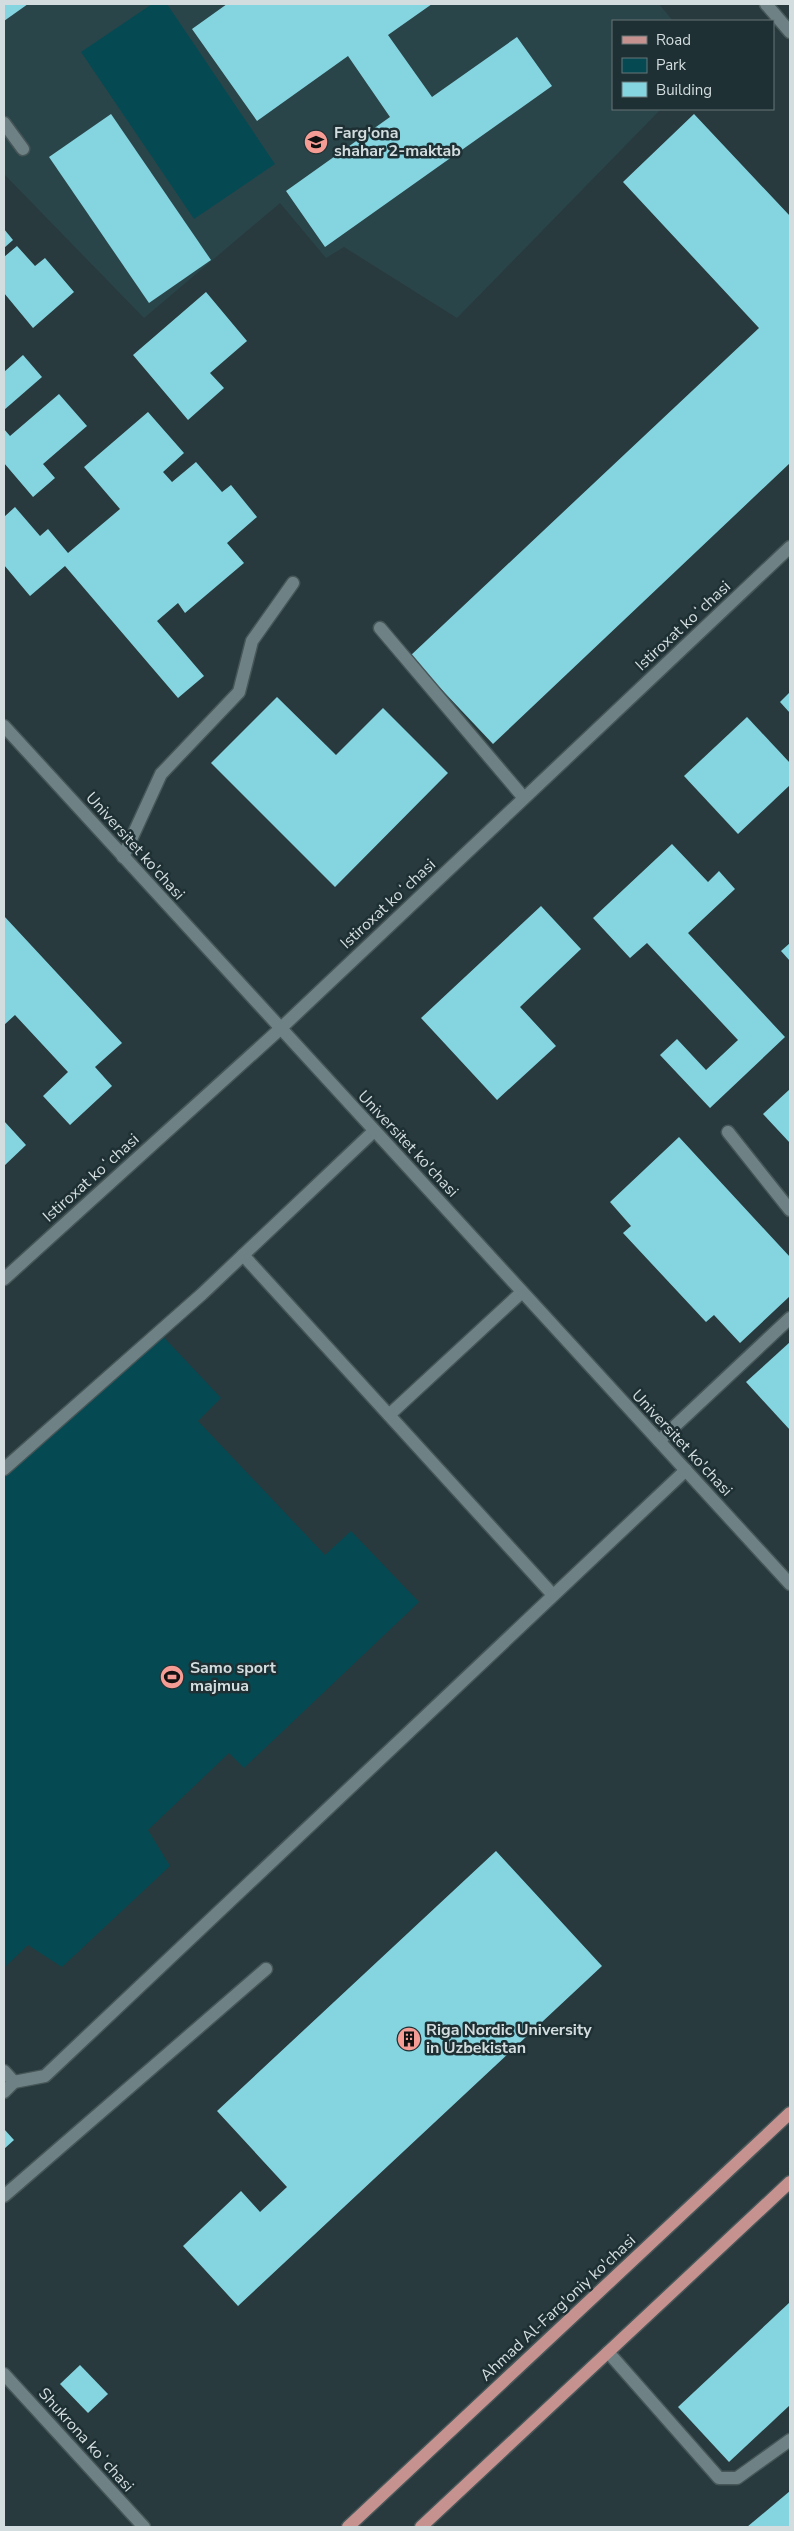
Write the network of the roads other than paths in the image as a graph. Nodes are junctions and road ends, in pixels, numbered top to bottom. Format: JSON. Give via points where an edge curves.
{"nodes":[{"id":1,"x":766,"y":4,"type":"edge"},
{"id":2,"x":790,"y":32,"type":"edge"},
{"id":3,"x":4,"y":123,"type":"edge"},
{"id":4,"x":23,"y":149,"type":"dead end"},
{"id":5,"x":790,"y":547,"type":"edge"},
{"id":6,"x":293,"y":583,"type":"dead end"},
{"id":7,"x":380,"y":628,"type":"dead end"},
{"id":8,"x":4,"y":726,"type":"edge"},
{"id":9,"x":524,"y":798,"type":"junction"},
{"id":10,"x":123,"y":856,"type":"junction"},
{"id":11,"x":280,"y":1029,"type":"junction"},
{"id":12,"x":374,"y":1131,"type":"junction"},
{"id":13,"x":728,"y":1132,"type":"dead end"},
{"id":14,"x":790,"y":1210,"type":"edge"},
{"id":15,"x":243,"y":1255,"type":"junction"},
{"id":16,"x":4,"y":1279,"type":"edge"},
{"id":17,"x":522,"y":1292,"type":"junction"},
{"id":18,"x":790,"y":1318,"type":"edge"},
{"id":19,"x":389,"y":1415,"type":"junction"},
{"id":20,"x":659,"y":1441,"type":"junction"},
{"id":21,"x":4,"y":1469,"type":"edge"},
{"id":22,"x":686,"y":1470,"type":"junction"},
{"id":23,"x":790,"y":1584,"type":"edge"},
{"id":24,"x":553,"y":1594,"type":"junction"},
{"id":25,"x":266,"y":1969,"type":"dead end"},
{"id":26,"x":4,"y":2071,"type":"edge"},
{"id":27,"x":14,"y":2082,"type":"junction"},
{"id":28,"x":4,"y":2092,"type":"edge"},
{"id":29,"x":790,"y":2113,"type":"edge"},
{"id":30,"x":790,"y":2182,"type":"edge"},
{"id":31,"x":4,"y":2196,"type":"edge"},
{"id":32,"x":608,"y":2352,"type":"junction"},
{"id":33,"x":4,"y":2374,"type":"edge"},
{"id":34,"x":790,"y":2440,"type":"edge"},
{"id":35,"x":144,"y":2527,"type":"edge"},
{"id":36,"x":348,"y":2527,"type":"edge"},
{"id":37,"x":421,"y":2527,"type":"edge"}],
"edges":[{"from":1,"to":2,"type":"street"},
{"from":3,"to":4,"type":"street"},
{"from":5,"to":9,"type":"street","name":"Istiroxat koʻchasi"},
{"from":6,"to":10,"type":"street","via":[[252,641],[239,692],[161,774]]},
{"from":7,"to":9,"type":"street"},
{"from":8,"to":10,"type":"street","name":"Universitet ko'chasi"},
{"from":9,"to":11,"type":"street","name":"Istiroxat koʻchasi"},
{"from":10,"to":11,"type":"street","name":"Universitet ko'chasi"},
{"from":11,"to":12,"type":"street","name":"Universitet ko'chasi"},
{"from":11,"to":16,"type":"street","name":"Istiroxat koʻchasi"},
{"from":12,"to":15,"type":"street"},
{"from":12,"to":17,"type":"street","name":"Universitet ko'chasi"},
{"from":13,"to":14,"type":"street"},
{"from":15,"to":19,"type":"street"},
{"from":15,"to":21,"type":"street"},
{"from":17,"to":19,"type":"street"},
{"from":17,"to":20,"type":"street","name":"Universitet ko'chasi"},
{"from":18,"to":20,"type":"street"},
{"from":19,"to":24,"type":"street"},
{"from":20,"to":22,"type":"street","name":"Universitet ko'chasi"},
{"from":22,"to":23,"type":"street","name":"Universitet ko'chasi"},
{"from":22,"to":24,"type":"street"},
{"from":24,"to":27,"type":"street","via":[[45,2076]]},
{"from":25,"to":31,"type":"street"},
{"from":26,"to":27,"type":"street"},
{"from":27,"to":28,"type":"street"},
{"from":29,"to":36,"type":"main road","name":"Ahmad Al-Farg'oniy ko'chasi"},
{"from":30,"to":32,"type":"main road"},
{"from":32,"to":34,"type":"street","via":[[719,2478],[737,2478]]},
{"from":32,"to":37,"type":"main road"},
{"from":33,"to":35,"type":"street","name":"Shukrona koʻchasi"}]}
